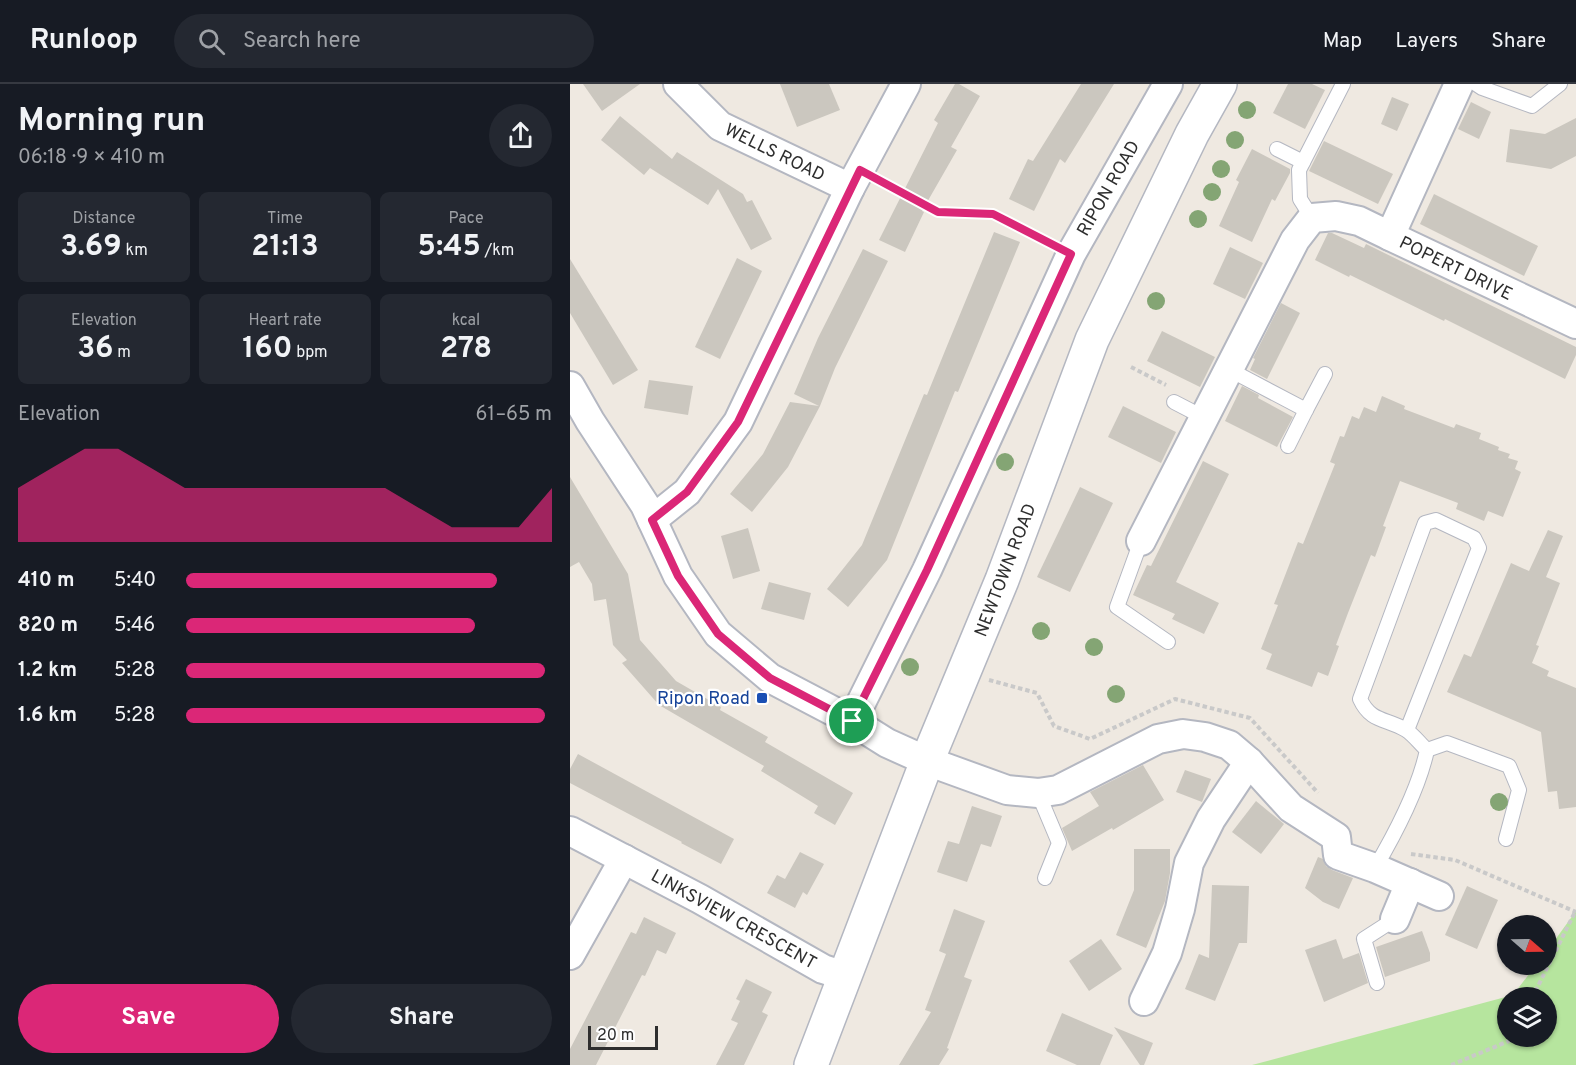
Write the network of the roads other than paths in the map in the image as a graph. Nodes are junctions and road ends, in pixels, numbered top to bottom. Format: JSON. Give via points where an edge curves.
{"nodes":[{"id":1,"x":678,"y":84,"type":"edge"},
{"id":2,"x":906,"y":84,"type":"edge"},
{"id":3,"x":1168,"y":84,"type":"edge"},
{"id":4,"x":1220,"y":84,"type":"edge"},
{"id":5,"x":1343,"y":84,"type":"edge"},
{"id":6,"x":1459,"y":84,"type":"edge"},
{"id":7,"x":1476,"y":84,"type":"edge"},
{"id":8,"x":1560,"y":84,"type":"edge"},
{"id":9,"x":1277,"y":149,"type":"dead end"},
{"id":10,"x":1303,"y":162,"type":"junction"},
{"id":11,"x":855,"y":179,"type":"junction"},
{"id":12,"x":1312,"y":218,"type":"junction"},
{"id":13,"x":1390,"y":236,"type":"junction"},
{"id":14,"x":1576,"y":324,"type":"edge"},
{"id":15,"x":1230,"y":370,"type":"junction"},
{"id":16,"x":1325,"y":374,"type":"dead end"},
{"id":17,"x":570,"y":386,"type":"edge"},
{"id":18,"x":1174,"y":402,"type":"road end"},
{"id":19,"x":1306,"y":410,"type":"junction"},
{"id":20,"x":1203,"y":417,"type":"junction"},
{"id":21,"x":1288,"y":446,"type":"dead end"},
{"id":22,"x":652,"y":520,"type":"junction"},
{"id":23,"x":1141,"y":541,"type":"joint"},
{"id":24,"x":1168,"y":642,"type":"dead end"},
{"id":25,"x":852,"y":721,"type":"junction"},
{"id":26,"x":1407,"y":730,"type":"junction"},
{"id":27,"x":1427,"y":750,"type":"junction"},
{"id":28,"x":927,"y":761,"type":"junction"},
{"id":29,"x":1249,"y":762,"type":"junction"},
{"id":30,"x":1038,"y":793,"type":"junction"},
{"id":31,"x":570,"y":831,"type":"edge"},
{"id":32,"x":1506,"y":839,"type":"dead end"},
{"id":33,"x":624,"y":860,"type":"junction"},
{"id":34,"x":1375,"y":868,"type":"junction"},
{"id":35,"x":1045,"y":878,"type":"dead end"},
{"id":36,"x":1410,"y":884,"type":"junction"},
{"id":37,"x":1439,"y":896,"type":"dead end"},
{"id":38,"x":1395,"y":919,"type":"joint"},
{"id":39,"x":570,"y":955,"type":"edge"},
{"id":40,"x":845,"y":976,"type":"junction"},
{"id":41,"x":1377,"y":983,"type":"dead end"},
{"id":42,"x":1144,"y":1001,"type":"dead end"},
{"id":43,"x":811,"y":1065,"type":"edge"}],
"edges":[{"from":1,"to":11,"type":"street","name":"WELLS ROAD","via":[[720,126]]},
{"from":2,"to":11,"type":"street"},
{"from":3,"to":25,"type":"street","name":"RIPON ROAD","via":[[1071,254],[1047,322]]},
{"from":4,"to":28,"type":"main road","name":"NEWTOWN ROAD","via":[[1092,340],[1002,580]]},
{"from":5,"to":10,"type":"lane"},
{"from":6,"to":13,"type":"street","name":"POPERT DRIVE"},
{"from":7,"to":8,"type":"lane","via":[[1532,106]]},
{"from":9,"to":10,"type":"lane"},
{"from":10,"to":12,"type":"lane","via":[[1299,170],[1300,200]]},
{"from":11,"to":22,"type":"street","via":[[738,422],[687,492]]},
{"from":12,"to":13,"type":"street","via":[[1336,216],[1359,221]]},
{"from":12,"to":15,"type":"street","via":[[1295,240]]},
{"from":13,"to":14,"type":"street","name":"POPERT DRIVE"},
{"from":15,"to":19,"type":"lane"},
{"from":15,"to":20,"type":"street"},
{"from":16,"to":19,"type":"lane"},
{"from":17,"to":22,"type":"street"},
{"from":18,"to":20,"type":"lane"},
{"from":19,"to":21,"type":"lane"},
{"from":20,"to":23,"type":"street"},
{"from":22,"to":25,"type":"street","via":[[678,576],[718,634],[770,678]]},
{"from":23,"to":24,"type":"lane","via":[[1117,607]]},
{"from":25,"to":28,"type":"street"},
{"from":26,"to":26,"type":"lane","via":[[1374,717],[1360,699],[1425,523],[1436,520],[1474,538],[1479,548]]},
{"from":26,"to":27,"type":"lane"},
{"from":27,"to":32,"type":"lane","via":[[1447,743],[1509,766],[1519,790]]},
{"from":27,"to":34,"type":"lane","via":[[1423,769]]},
{"from":28,"to":30,"type":"street","via":[[1007,790]]},
{"from":28,"to":40,"type":"main road","name":"NEWTOWN ROAD"},
{"from":29,"to":30,"type":"street","via":[[1229,745],[1183,734],[1158,739],[1058,790]]},
{"from":29,"to":34,"type":"street","via":[[1292,808],[1336,837],[1338,855]]},
{"from":29,"to":42,"type":"street","via":[[1211,819],[1189,863],[1167,953]]},
{"from":30,"to":35,"type":"lane","via":[[1059,843]]},
{"from":31,"to":33,"type":"street","name":"LINKSVIEW CRESCENT"},
{"from":33,"to":39,"type":"street"},
{"from":33,"to":40,"type":"street","name":"LINKSVIEW CRESCENT","via":[[824,969]]},
{"from":34,"to":36,"type":"street"},
{"from":36,"to":37,"type":"street"},
{"from":36,"to":38,"type":"street"},
{"from":38,"to":41,"type":"lane","via":[[1364,939]]},
{"from":40,"to":43,"type":"main road","name":"NEWTOWN ROAD"}]}
